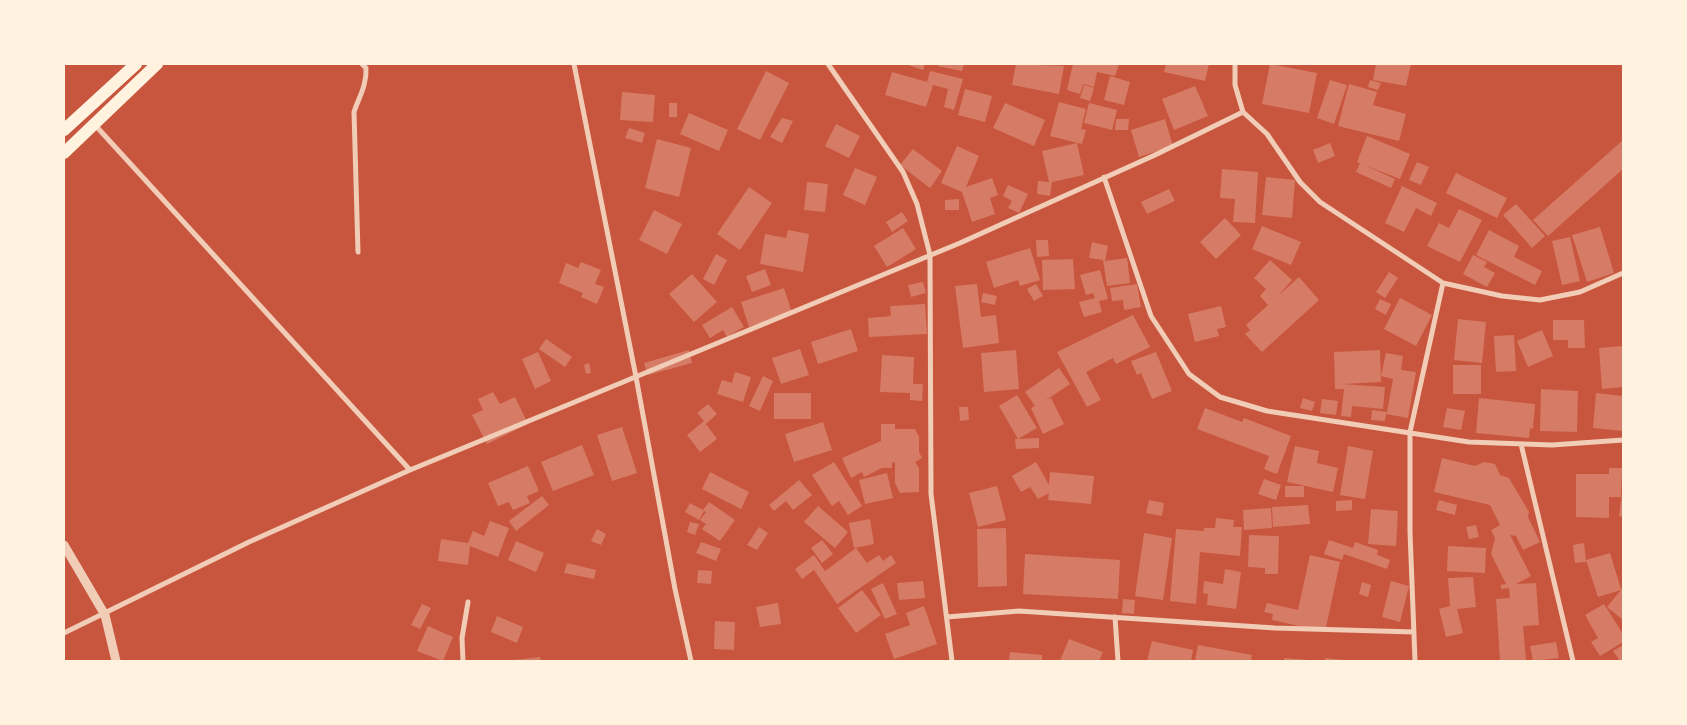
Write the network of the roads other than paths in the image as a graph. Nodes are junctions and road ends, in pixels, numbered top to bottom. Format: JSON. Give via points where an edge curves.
{"nodes":[{"id":1,"x":136,"y":64,"type":"edge"},
{"id":2,"x":157,"y":64,"type":"edge"},
{"id":3,"x":362,"y":64,"type":"edge"},
{"id":4,"x":574,"y":64,"type":"edge"},
{"id":5,"x":828,"y":64,"type":"edge"},
{"id":6,"x":1235,"y":64,"type":"edge"},
{"id":7,"x":1243,"y":112,"type":"junction"},
{"id":8,"x":94,"y":123,"type":"junction"},
{"id":9,"x":64,"y":130,"type":"edge"},
{"id":10,"x":64,"y":154,"type":"edge"},
{"id":11,"x":1104,"y":177,"type":"junction"},
{"id":12,"x":358,"y":252,"type":"dead end"},
{"id":13,"x":930,"y":255,"type":"junction"},
{"id":14,"x":1623,"y":273,"type":"edge"},
{"id":15,"x":1443,"y":283,"type":"junction"},
{"id":16,"x":636,"y":377,"type":"junction"},
{"id":17,"x":1410,"y":432,"type":"junction"},
{"id":18,"x":1623,"y":440,"type":"edge"},
{"id":19,"x":1522,"y":444,"type":"junction"},
{"id":20,"x":410,"y":470,"type":"junction"},
{"id":21,"x":64,"y":545,"type":"edge"},
{"id":22,"x":468,"y":602,"type":"dead end"},
{"id":23,"x":105,"y":615,"type":"junction"},
{"id":24,"x":947,"y":617,"type":"junction"},
{"id":25,"x":1115,"y":618,"type":"junction"},
{"id":26,"x":1414,"y":632,"type":"junction"},
{"id":27,"x":64,"y":633,"type":"edge"},
{"id":28,"x":116,"y":661,"type":"edge"},
{"id":29,"x":463,"y":661,"type":"edge"},
{"id":30,"x":691,"y":661,"type":"edge"},
{"id":31,"x":952,"y":661,"type":"edge"},
{"id":32,"x":1118,"y":661,"type":"edge"},
{"id":33,"x":1415,"y":661,"type":"edge"},
{"id":34,"x":1573,"y":661,"type":"edge"}],
"edges":[{"from":1,"to":9,"type":"main road"},
{"from":2,"to":8,"type":"main road"},
{"from":3,"to":12,"type":"street","via":[[367,78],[354,112]]},
{"from":4,"to":16,"type":"street"},
{"from":5,"to":13,"type":"street","via":[[903,172],[917,204]]},
{"from":6,"to":7,"type":"street","via":[[1235,85]]},
{"from":7,"to":11,"type":"street"},
{"from":7,"to":15,"type":"street","via":[[1267,134],[1300,182],[1320,202]]},
{"from":8,"to":10,"type":"main road"},
{"from":8,"to":20,"type":"street"},
{"from":11,"to":13,"type":"street"},
{"from":11,"to":17,"type":"street","via":[[1152,316],[1189,374],[1220,397],[1267,411]]},
{"from":13,"to":16,"type":"street"},
{"from":13,"to":24,"type":"street","via":[[931,494]]},
{"from":14,"to":15,"type":"street","via":[[1580,292],[1540,300],[1502,296]]},
{"from":15,"to":17,"type":"street"},
{"from":16,"to":20,"type":"street"},
{"from":16,"to":30,"type":"street"},
{"from":17,"to":19,"type":"street","via":[[1469,442]]},
{"from":17,"to":26,"type":"street"},
{"from":18,"to":19,"type":"street"},
{"from":19,"to":34,"type":"street"},
{"from":20,"to":23,"type":"street","via":[[249,542]]},
{"from":21,"to":23,"type":"street"},
{"from":22,"to":29,"type":"street","via":[[462,638]]},
{"from":23,"to":27,"type":"street"},
{"from":23,"to":28,"type":"street"},
{"from":24,"to":25,"type":"street","via":[[1019,611]]},
{"from":24,"to":31,"type":"street"},
{"from":25,"to":26,"type":"street","via":[[1275,628]]},
{"from":25,"to":32,"type":"street"},
{"from":26,"to":33,"type":"street"}]}
